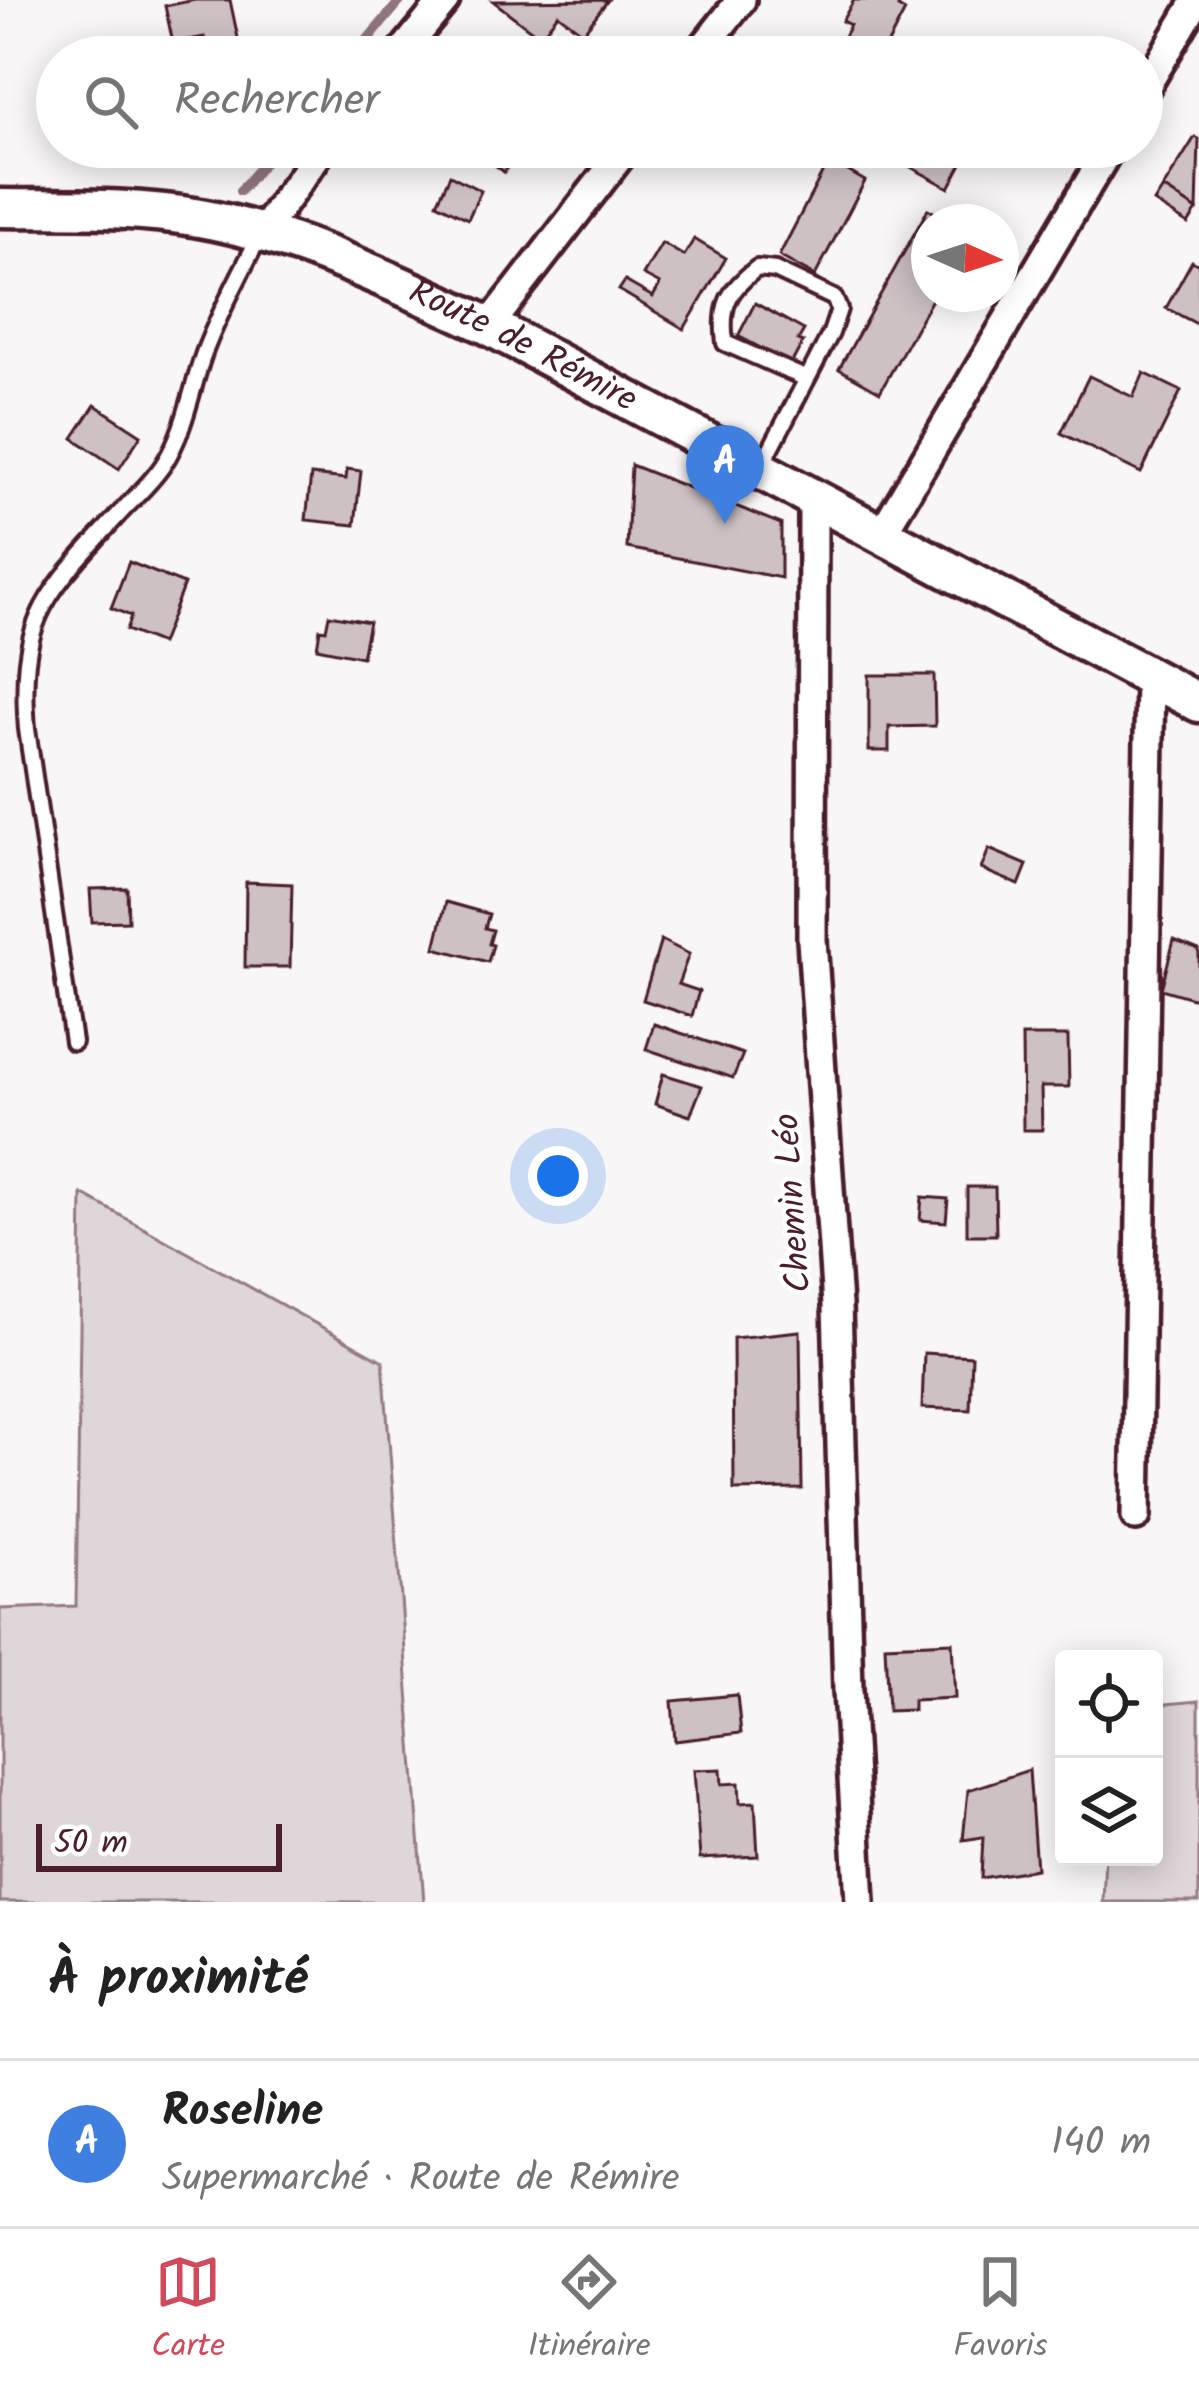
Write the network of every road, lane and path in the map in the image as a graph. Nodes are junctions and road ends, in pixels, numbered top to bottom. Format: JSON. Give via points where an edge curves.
{"nodes":[{"id":1,"x":445,"y":0,"type":"edge"},
{"id":2,"x":740,"y":0,"type":"edge"},
{"id":3,"x":1197,"y":0,"type":"edge"},
{"id":4,"x":415,"y":36,"type":"edge"},
{"id":5,"x":713,"y":36,"type":"edge"},
{"id":6,"x":1163,"y":57,"type":"edge"},
{"id":7,"x":308,"y":168,"type":"edge"},
{"id":8,"x":611,"y":168,"type":"edge"},
{"id":9,"x":1098,"y":168,"type":"edge"},
{"id":10,"x":0,"y":208,"type":"edge"},
{"id":11,"x":261,"y":234,"type":"junction"},
{"id":12,"x":489,"y":326,"type":"junction"},
{"id":13,"x":807,"y":379,"type":"junction"},
{"id":14,"x":759,"y":470,"type":"junction"},
{"id":15,"x":813,"y":499,"type":"junction"},
{"id":16,"x":880,"y":535,"type":"junction"},
{"id":17,"x":1150,"y":677,"type":"junction"},
{"id":18,"x":1199,"y":703,"type":"edge"},
{"id":19,"x":73,"y":1042,"type":"dead end"},
{"id":20,"x":1136,"y":1516,"type":"dead end"},
{"id":21,"x":860,"y":1902,"type":"edge"}],
"edges":[{"from":1,"to":4,"type":"street"},
{"from":2,"to":5,"type":"street"},
{"from":3,"to":6,"type":"street"},
{"from":7,"to":11,"type":"street"},
{"from":8,"to":12,"type":"street"},
{"from":9,"to":16,"type":"street"},
{"from":10,"to":11,"type":"main road","name":"Route de Rémire","via":[[115,209]]},
{"from":11,"to":12,"type":"main road","name":"Route de Rémire"},
{"from":11,"to":19,"type":"lane","via":[[213,329],[162,467],[58,582],[31,638],[23,678],[27,729]]},
{"from":12,"to":14,"type":"main road","name":"Route de Rémire"},
{"from":13,"to":13,"type":"lane","via":[[839,309],[835,298],[758,268],[732,289],[725,343]]},
{"from":13,"to":14,"type":"lane"},
{"from":14,"to":15,"type":"main road","name":"Route de Rémire"},
{"from":15,"to":16,"type":"main road","name":"Route de Rémire"},
{"from":15,"to":21,"type":"street","name":"Chemin Léo","via":[[812,940],[837,1305]]},
{"from":16,"to":17,"type":"main road","name":"Route de Rémire"},
{"from":17,"to":18,"type":"main road","name":"Route de Rémire"},
{"from":17,"to":20,"type":"street"}]}
